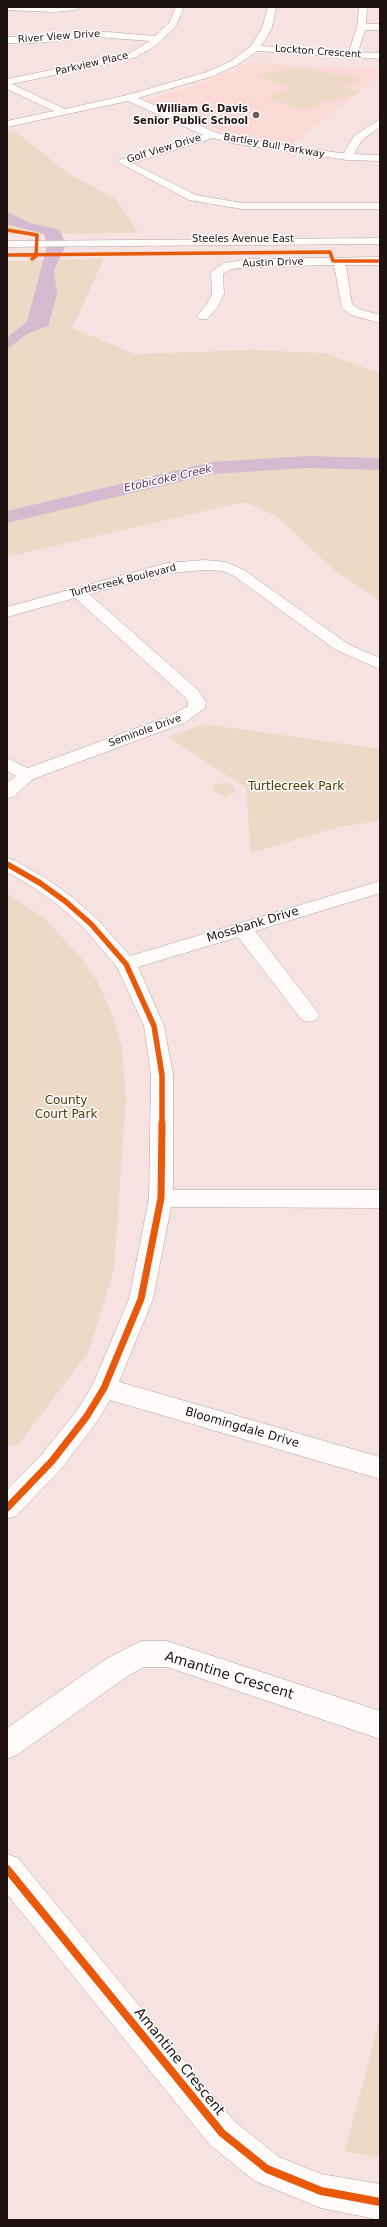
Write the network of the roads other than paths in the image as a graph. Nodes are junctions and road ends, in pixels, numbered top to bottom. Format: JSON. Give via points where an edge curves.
{"nodes":[{"id":1,"x":7,"y":7,"type":"edge"},
{"id":2,"x":76,"y":7,"type":"edge"},
{"id":3,"x":180,"y":7,"type":"edge"},
{"id":4,"x":272,"y":7,"type":"edge"},
{"id":5,"x":363,"y":7,"type":"edge"},
{"id":6,"x":361,"y":27,"type":"junction"},
{"id":7,"x":380,"y":27,"type":"edge"},
{"id":8,"x":158,"y":39,"type":"junction"},
{"id":9,"x":7,"y":40,"type":"edge"},
{"id":10,"x":256,"y":48,"type":"junction"},
{"id":11,"x":352,"y":55,"type":"junction"},
{"id":12,"x":380,"y":56,"type":"edge"},
{"id":13,"x":7,"y":82,"type":"edge"},
{"id":14,"x":7,"y":85,"type":"edge"},
{"id":15,"x":129,"y":98,"type":"junction"},
{"id":16,"x":64,"y":112,"type":"junction"},
{"id":17,"x":380,"y":122,"type":"edge"},
{"id":18,"x":7,"y":124,"type":"edge"},
{"id":19,"x":213,"y":134,"type":"junction"},
{"id":20,"x":347,"y":156,"type":"junction"},
{"id":21,"x":380,"y":158,"type":"edge"},
{"id":22,"x":229,"y":193,"type":"dead end"},
{"id":23,"x":216,"y":202,"type":"junction"},
{"id":24,"x":380,"y":206,"type":"edge"},
{"id":25,"x":380,"y":241,"type":"edge"},
{"id":26,"x":9,"y":247,"type":"edge"},
{"id":27,"x":107,"y":247,"type":"junction"},
{"id":28,"x":380,"y":248,"type":"edge"},
{"id":29,"x":338,"y":261,"type":"junction"},
{"id":30,"x":380,"y":261,"type":"edge"},
{"id":31,"x":202,"y":316,"type":"dead end"},
{"id":32,"x":380,"y":319,"type":"edge"},
{"id":33,"x":78,"y":593,"type":"junction"},
{"id":34,"x":7,"y":612,"type":"edge"},
{"id":35,"x":380,"y":664,"type":"edge"},
{"id":36,"x":7,"y":763,"type":"edge"},
{"id":37,"x":27,"y":775,"type":"junction"},
{"id":38,"x":7,"y":793,"type":"edge"},
{"id":39,"x":7,"y":864,"type":"edge"},
{"id":40,"x":380,"y":887,"type":"edge"},
{"id":41,"x":243,"y":929,"type":"junction"},
{"id":42,"x":126,"y":964,"type":"junction"},
{"id":43,"x":309,"y":1015,"type":"dead end"},
{"id":44,"x":161,"y":1198,"type":"junction"},
{"id":45,"x":380,"y":1199,"type":"edge"},
{"id":46,"x":104,"y":1388,"type":"junction"},
{"id":47,"x":380,"y":1468,"type":"edge"},
{"id":48,"x":7,"y":1508,"type":"edge"},
{"id":49,"x":380,"y":1724,"type":"edge"},
{"id":50,"x":7,"y":1745,"type":"edge"},
{"id":51,"x":7,"y":1869,"type":"edge"},
{"id":52,"x":380,"y":2202,"type":"edge"}],
"edges":[{"from":1,"to":2,"type":"street"},
{"from":3,"to":8,"type":"street","name":"Parkview Place","via":[[173,24]]},
{"from":4,"to":10,"type":"street","via":[[267,28]]},
{"from":5,"to":6,"type":"street"},
{"from":6,"to":7,"type":"street"},
{"from":6,"to":11,"type":"street"},
{"from":8,"to":9,"type":"street","name":"River View Drive","via":[[110,34]]},
{"from":8,"to":13,"type":"street","name":"Parkview Place","via":[[151,46],[130,56]]},
{"from":10,"to":11,"type":"street","name":"Lockton Crescent"},
{"from":10,"to":15,"type":"street","via":[[234,63],[210,74]]},
{"from":11,"to":12,"type":"street","name":"Lockton Crescent"},
{"from":14,"to":16,"type":"street"},
{"from":15,"to":16,"type":"street"},
{"from":15,"to":19,"type":"street","name":"Bartley Bull Parkway"},
{"from":16,"to":18,"type":"street"},
{"from":17,"to":20,"type":"street","via":[[358,138]]},
{"from":19,"to":20,"type":"street","name":"Bartley Bull Parkway","via":[[237,141]]},
{"from":19,"to":23,"type":"street","name":"Golf View Drive","via":[[123,162],[193,198]]},
{"from":20,"to":21,"type":"street","name":"Bartley Bull Parkway"},
{"from":22,"to":23,"type":"street"},
{"from":23,"to":24,"type":"street","name":"Golf View Drive","via":[[242,206]]},
{"from":25,"to":27,"type":"street","name":"Steeles Avenue East"},
{"from":26,"to":27,"type":"street","name":"Steeles Avenue East"},
{"from":27,"to":28,"type":"street","name":"Steeles Avenue East"},
{"from":29,"to":30,"type":"street","name":"Austin Drive"},
{"from":29,"to":31,"type":"street","name":"Austin Drive","via":[[249,263],[228,266],[217,272],[218,294],[213,305]]},
{"from":29,"to":32,"type":"street","via":[[346,305],[355,312]]},
{"from":33,"to":34,"type":"street","name":"Turtlecreek Boulevard"},
{"from":33,"to":35,"type":"street","name":"Turtlecreek Boulevard","via":[[168,568],[205,565],[226,568],[239,573],[342,648]]},
{"from":33,"to":37,"type":"street","name":"Seminole Drive","via":[[192,694],[197,702],[196,708],[178,719]]},
{"from":36,"to":37,"type":"street"},
{"from":37,"to":38,"type":"street","name":"Seminole Drive"},
{"from":39,"to":42,"type":"street","via":[[65,901],[91,924]]},
{"from":40,"to":41,"type":"street","name":"Mossbank Drive"},
{"from":41,"to":42,"type":"street","name":"Mossbank Drive"},
{"from":41,"to":43,"type":"street"},
{"from":42,"to":44,"type":"street","via":[[154,1026],[162,1075]]},
{"from":44,"to":45,"type":"street"},
{"from":44,"to":46,"type":"street","via":[[141,1299]]},
{"from":46,"to":47,"type":"street","name":"Bloomingdale Drive"},
{"from":46,"to":48,"type":"street","via":[[87,1416],[52,1461]]},
{"from":49,"to":50,"type":"street","name":"Amantine Crescent","via":[[167,1654],[140,1654]]},
{"from":51,"to":52,"type":"street","name":"Amantine Crescent","via":[[222,2133],[267,2169],[321,2190]]}]}
